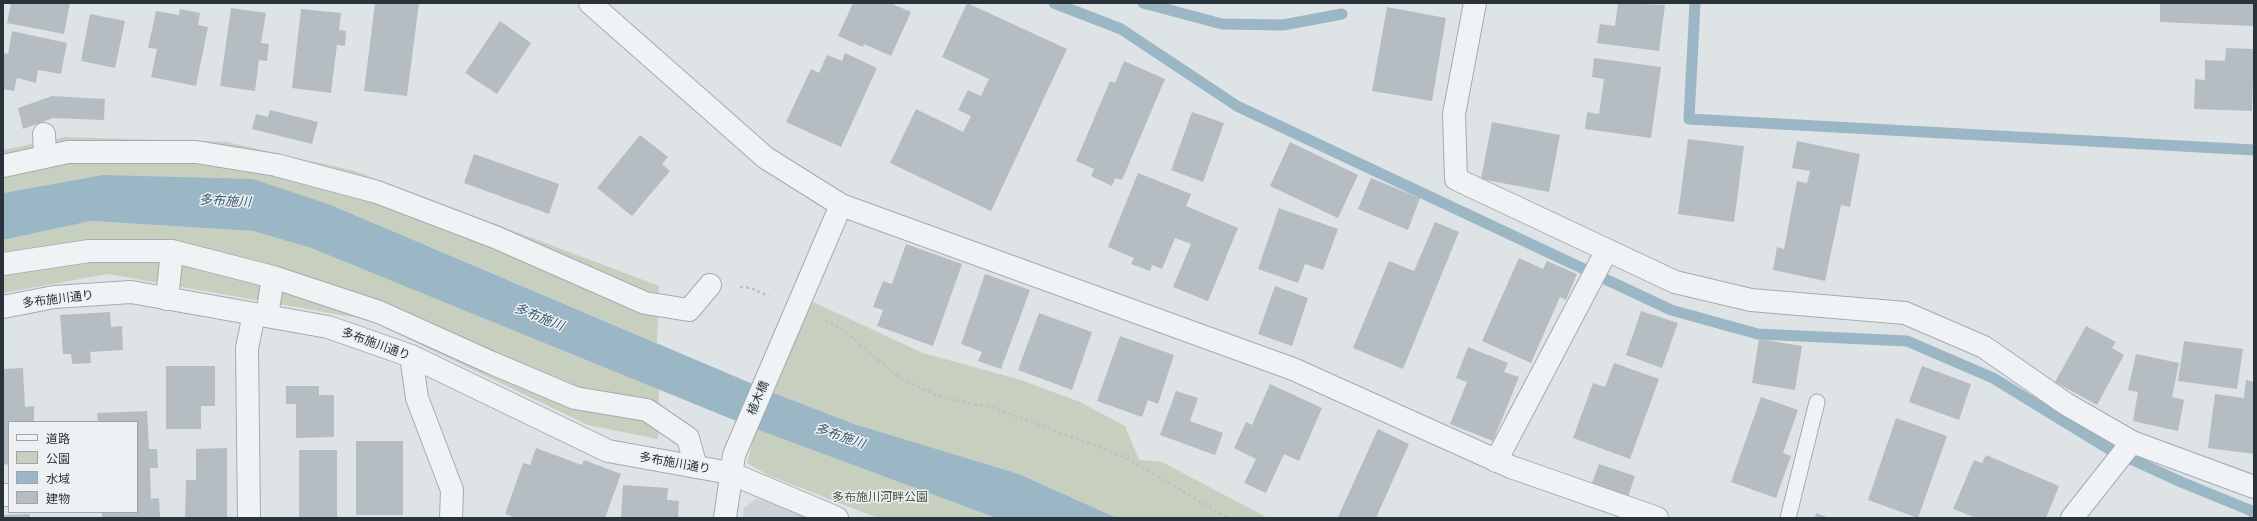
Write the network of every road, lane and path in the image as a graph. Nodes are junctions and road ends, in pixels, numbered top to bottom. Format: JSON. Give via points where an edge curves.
{"nodes":[{"id":1,"x":590,"y":3,"type":"edge"},
{"id":2,"x":1476,"y":3,"type":"edge"},
{"id":3,"x":44,"y":134,"type":"dead end"},
{"id":4,"x":45,"y":157,"type":"junction"},
{"id":5,"x":3,"y":166,"type":"edge"},
{"id":6,"x":840,"y":205,"type":"junction"},
{"id":7,"x":1607,"y":250,"type":"junction"},
{"id":8,"x":172,"y":251,"type":"junction"},
{"id":9,"x":3,"y":264,"type":"edge"},
{"id":10,"x":274,"y":277,"type":"junction"},
{"id":11,"x":710,"y":285,"type":"dead end"},
{"id":12,"x":167,"y":299,"type":"junction"},
{"id":13,"x":3,"y":307,"type":"edge"},
{"id":14,"x":796,"y":307,"type":"junction"},
{"id":15,"x":260,"y":315,"type":"junction"},
{"id":16,"x":411,"y":356,"type":"junction"},
{"id":17,"x":1817,"y":402,"type":"dead end"},
{"id":18,"x":2132,"y":442,"type":"junction"},
{"id":19,"x":1496,"y":461,"type":"junction"},
{"id":20,"x":732,"y":464,"type":"junction"},
{"id":21,"x":696,"y":467,"type":"junction"},
{"id":22,"x":2254,"y":487,"type":"edge"},
{"id":23,"x":249,"y":518,"type":"edge"},
{"id":24,"x":451,"y":518,"type":"edge"},
{"id":25,"x":724,"y":518,"type":"edge"},
{"id":26,"x":837,"y":518,"type":"edge"},
{"id":27,"x":1228,"y":518,"type":"edge"},
{"id":28,"x":1657,"y":518,"type":"edge"},
{"id":29,"x":1788,"y":518,"type":"edge"},
{"id":30,"x":2072,"y":518,"type":"edge"}],
"edges":[{"from":1,"to":6,"type":"street","via":[[766,158]]},
{"from":2,"to":7,"type":"street","via":[[1454,114],[1456,179]]},
{"from":3,"to":4,"type":"street"},
{"from":4,"to":5,"type":"street"},
{"from":4,"to":11,"type":"street","via":[[68,152],[196,152],[276,165],[377,192],[495,237],[645,302],[689,310]]},
{"from":6,"to":14,"type":"street","name":"植木橋"},
{"from":6,"to":19,"type":"street","via":[[1293,369]]},
{"from":7,"to":18,"type":"street","via":[[1675,282],[1751,300],[1905,313],[1984,348],[2066,404]]},
{"from":7,"to":19,"type":"street"},
{"from":8,"to":9,"type":"street","via":[[89,251]]},
{"from":8,"to":10,"type":"street"},
{"from":8,"to":12,"type":"street"},
{"from":10,"to":15,"type":"street"},
{"from":10,"to":21,"type":"street","via":[[379,312],[492,364],[575,398],[647,410],[688,438]]},
{"from":12,"to":13,"type":"street","name":"多布施川通り","via":[[131,292],[54,297]]},
{"from":12,"to":15,"type":"street","name":"多布施川通り"},
{"from":14,"to":20,"type":"street","name":"植木橋"},
{"from":14,"to":27,"type":"path","via":[[842,328],[901,379],[941,397],[994,408],[1125,457]]},
{"from":15,"to":16,"type":"street","name":"多布施川通り","via":[[328,326]]},
{"from":15,"to":23,"type":"street","via":[[247,348]]},
{"from":16,"to":21,"type":"street","name":"多布施川通り","via":[[608,451]]},
{"from":16,"to":24,"type":"street","via":[[417,398],[452,490]]},
{"from":17,"to":29,"type":"lane"},
{"from":18,"to":22,"type":"street"},
{"from":18,"to":30,"type":"street"},
{"from":19,"to":28,"type":"street"},
{"from":20,"to":21,"type":"street","name":"多布施川通り"},
{"from":20,"to":25,"type":"street","name":"植木橋"},
{"from":20,"to":26,"type":"street","name":"多布施川通り"}]}
